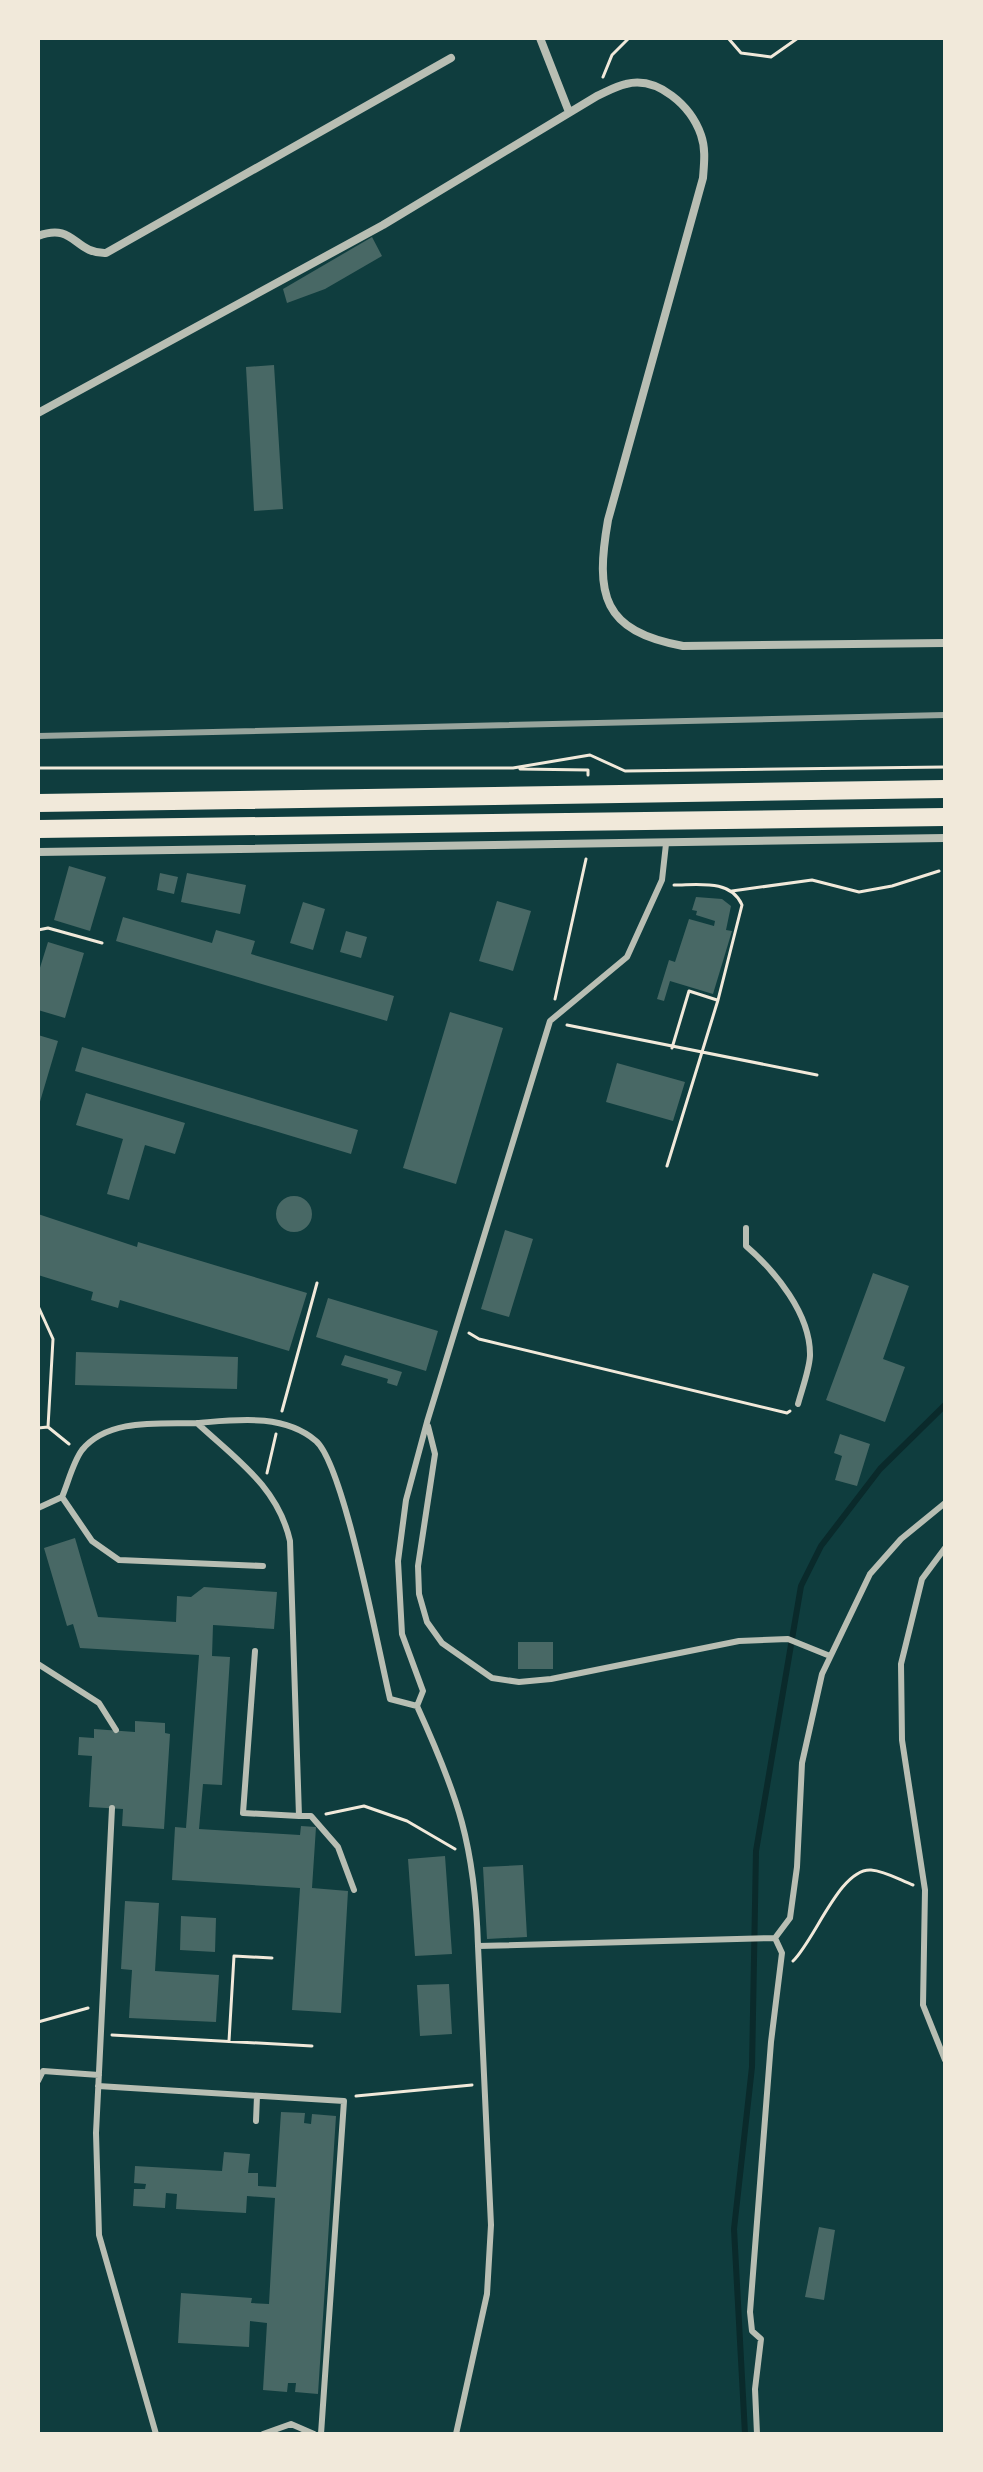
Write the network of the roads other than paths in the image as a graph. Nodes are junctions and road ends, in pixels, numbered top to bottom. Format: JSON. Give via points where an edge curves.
{"nodes":[{"id":1,"x":540,"y":38,"type":"edge"},
{"id":2,"x":451,"y":58,"type":"dead end"},
{"id":3,"x":569,"y":112,"type":"junction"},
{"id":4,"x":38,"y":236,"type":"edge"},
{"id":5,"x":38,"y":413,"type":"edge"},
{"id":6,"x":945,"y":643,"type":"edge"},
{"id":7,"x":945,"y":789,"type":"edge"},
{"id":8,"x":38,"y":803,"type":"edge"},
{"id":9,"x":945,"y":817,"type":"edge"},
{"id":10,"x":38,"y":829,"type":"edge"},
{"id":11,"x":945,"y":838,"type":"edge"},
{"id":12,"x":666,"y":844,"type":"junction"},
{"id":13,"x":38,"y":852,"type":"edge"},
{"id":14,"x":746,"y":1228,"type":"dead end"},
{"id":15,"x":798,"y":1404,"type":"road end"},
{"id":16,"x":427,"y":1422,"type":"junction"},
{"id":17,"x":197,"y":1423,"type":"junction"},
{"id":18,"x":62,"y":1497,"type":"junction"},
{"id":19,"x":945,"y":1503,"type":"edge"},
{"id":20,"x":38,"y":1508,"type":"edge"},
{"id":21,"x":945,"y":1548,"type":"edge"},
{"id":22,"x":263,"y":1566,"type":"dead end"},
{"id":23,"x":255,"y":1651,"type":"dead end"},
{"id":24,"x":830,"y":1656,"type":"junction"},
{"id":25,"x":38,"y":1664,"type":"edge"},
{"id":26,"x":417,"y":1706,"type":"junction"},
{"id":27,"x":116,"y":1730,"type":"dead end"},
{"id":28,"x":112,"y":1808,"type":"dead end"},
{"id":29,"x":299,"y":1816,"type":"junction"},
{"id":30,"x":354,"y":1890,"type":"dead end"},
{"id":31,"x":775,"y":1938,"type":"junction"},
{"id":32,"x":478,"y":1946,"type":"junction"},
{"id":33,"x":945,"y":2060,"type":"edge"},
{"id":34,"x":99,"y":2075,"type":"junction"},
{"id":35,"x":38,"y":2081,"type":"edge"},
{"id":36,"x":98,"y":2086,"type":"junction"},
{"id":37,"x":257,"y":2096,"type":"junction"},
{"id":38,"x":256,"y":2121,"type":"dead end"},
{"id":39,"x":156,"y":2434,"type":"edge"},
{"id":40,"x":263,"y":2434,"type":"edge"},
{"id":41,"x":314,"y":2434,"type":"edge"},
{"id":42,"x":321,"y":2434,"type":"edge"},
{"id":43,"x":456,"y":2434,"type":"edge"},
{"id":44,"x":757,"y":2434,"type":"edge"}],
"edges":[{"from":1,"to":3,"type":"street"},
{"from":2,"to":4,"type":"street","via":[[106,253],[93,253],[65,232]]},
{"from":3,"to":5,"type":"street","via":[[383,225]]},
{"from":3,"to":6,"type":"street","via":[[626,84],[647,83],[670,94],[692,115],[703,138],[703,178],[608,520],[601,561],[611,607],[639,635],[683,646]]},
{"from":7,"to":8,"type":"highway"},
{"from":9,"to":10,"type":"highway"},
{"from":11,"to":12,"type":"street"},
{"from":12,"to":13,"type":"street"},
{"from":12,"to":16,"type":"lane","via":[[659,885],[627,957],[550,1021]]},
{"from":14,"to":15,"type":"lane","via":[[746,1246],[769,1266],[801,1320],[810,1355]]},
{"from":16,"to":24,"type":"lane","via":[[435,1454],[418,1566],[419,1594],[427,1622],[442,1643],[492,1678],[519,1682],[739,1641],[788,1639]]},
{"from":16,"to":26,"type":"lane","via":[[406,1500],[398,1561],[402,1634],[423,1691]]},
{"from":17,"to":18,"type":"lane","via":[[125,1426],[93,1439],[80,1452]]},
{"from":17,"to":26,"type":"lane","via":[[279,1423],[317,1441],[340,1486],[390,1699]]},
{"from":17,"to":29,"type":"lane","via":[[264,1484],[284,1513],[290,1541]]},
{"from":18,"to":20,"type":"lane"},
{"from":18,"to":22,"type":"lane","via":[[92,1541],[119,1560]]},
{"from":19,"to":24,"type":"lane","via":[[901,1539],[870,1574]]},
{"from":21,"to":33,"type":"lane","via":[[922,1579],[901,1664],[902,1740],[925,1890],[923,2005]]},
{"from":23,"to":29,"type":"lane","via":[[243,1813]]},
{"from":24,"to":31,"type":"lane","via":[[802,1763],[790,1918]]},
{"from":25,"to":27,"type":"lane","via":[[99,1703]]},
{"from":26,"to":32,"type":"lane","via":[[467,1830]]},
{"from":28,"to":34,"type":"lane"},
{"from":29,"to":30,"type":"lane","via":[[311,1816],[338,1847]]},
{"from":31,"to":32,"type":"lane"},
{"from":31,"to":44,"type":"lane","via":[[782,1953],[750,2312],[752,2331],[761,2339]]},
{"from":32,"to":43,"type":"lane","via":[[491,2225],[487,2294]]},
{"from":34,"to":35,"type":"lane","via":[[43,2071]]},
{"from":34,"to":36,"type":"lane"},
{"from":36,"to":37,"type":"lane"},
{"from":36,"to":39,"type":"lane","via":[[99,2235]]},
{"from":37,"to":38,"type":"lane"},
{"from":37,"to":42,"type":"lane","via":[[344,2101]]},
{"from":40,"to":41,"type":"lane","via":[[291,2424]]}]}
